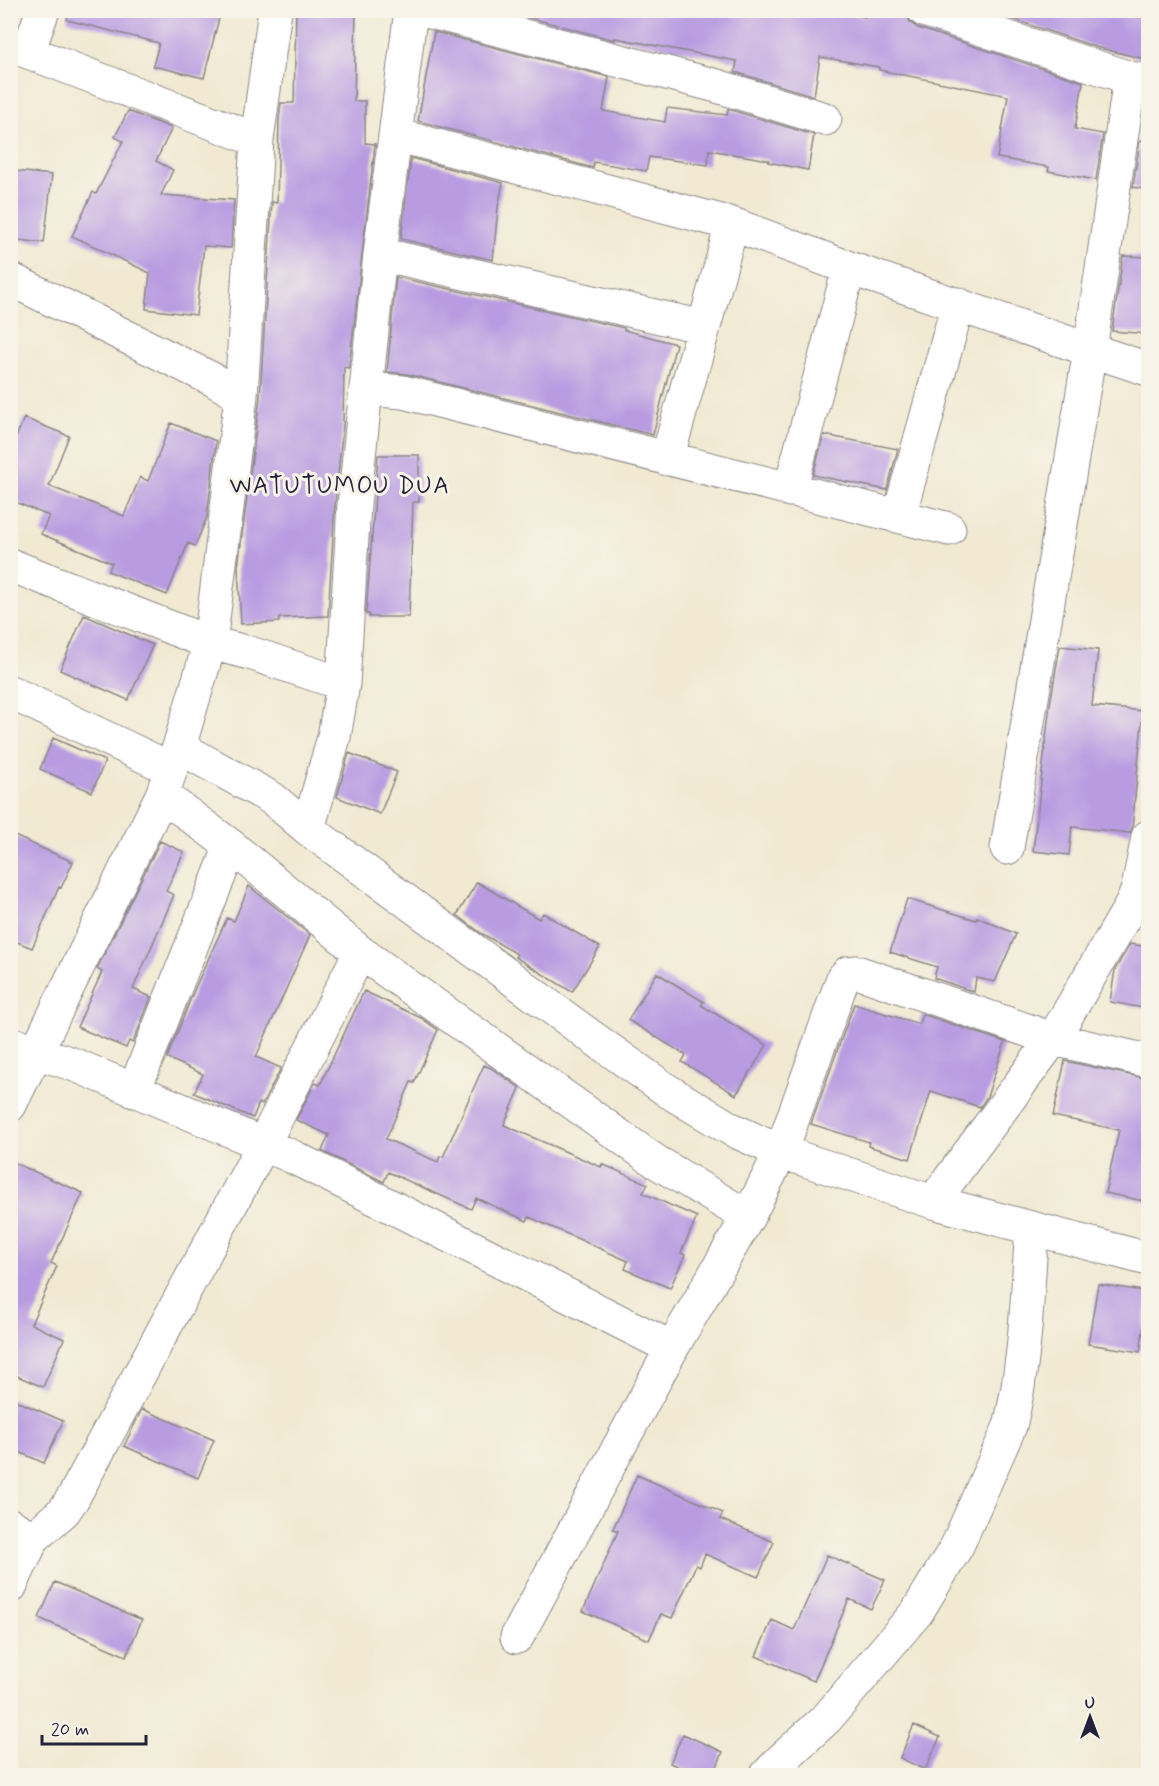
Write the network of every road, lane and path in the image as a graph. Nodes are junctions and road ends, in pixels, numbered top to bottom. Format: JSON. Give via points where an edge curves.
{"nodes":[{"id":1,"x":43,"y":10,"type":"edge"},
{"id":2,"x":275,"y":10,"type":"edge"},
{"id":3,"x":411,"y":10,"type":"edge"},
{"id":4,"x":423,"y":10,"type":"edge"},
{"id":5,"x":924,"y":10,"type":"edge"},
{"id":6,"x":19,"y":49,"type":"edge"},
{"id":7,"x":1139,"y":79,"type":"edge"},
{"id":8,"x":825,"y":118,"type":"dead end"},
{"id":9,"x":396,"y":135,"type":"junction"},
{"id":10,"x":257,"y":140,"type":"junction"},
{"id":11,"x":732,"y":224,"type":"junction"},
{"id":12,"x":380,"y":254,"type":"junction"},
{"id":13,"x":849,"y":268,"type":"junction"},
{"id":14,"x":10,"y":279,"type":"edge"},
{"id":15,"x":958,"y":304,"type":"junction"},
{"id":16,"x":704,"y":327,"type":"junction"},
{"id":17,"x":1089,"y":350,"type":"junction"},
{"id":18,"x":1149,"y":369,"type":"edge"},
{"id":19,"x":366,"y":389,"type":"junction"},
{"id":20,"x":241,"y":396,"type":"junction"},
{"id":21,"x":667,"y":459,"type":"junction"},
{"id":22,"x":790,"y":490,"type":"junction"},
{"id":23,"x":899,"y":516,"type":"junction"},
{"id":24,"x":949,"y":529,"type":"dead end"},
{"id":25,"x":10,"y":565,"type":"edge"},
{"id":26,"x":210,"y":644,"type":"junction"},
{"id":27,"x":343,"y":684,"type":"junction"},
{"id":28,"x":10,"y":692,"type":"edge"},
{"id":29,"x":171,"y":770,"type":"junction"},
{"id":30,"x":308,"y":829,"type":"junction"},
{"id":31,"x":1149,"y":837,"type":"edge"},
{"id":32,"x":231,"y":846,"type":"junction"},
{"id":33,"x":1007,"y":848,"type":"dead end"},
{"id":34,"x":360,"y":952,"type":"junction"},
{"id":35,"x":1053,"y":1039,"type":"junction"},
{"id":36,"x":23,"y":1048,"type":"edge"},
{"id":37,"x":1149,"y":1061,"type":"edge"},
{"id":38,"x":134,"y":1091,"type":"junction"},
{"id":39,"x":10,"y":1105,"type":"edge"},
{"id":40,"x":264,"y":1145,"type":"junction"},
{"id":41,"x":781,"y":1152,"type":"junction"},
{"id":42,"x":933,"y":1202,"type":"junction"},
{"id":43,"x":748,"y":1217,"type":"junction"},
{"id":44,"x":1032,"y":1228,"type":"junction"},
{"id":45,"x":1149,"y":1259,"type":"edge"},
{"id":46,"x":672,"y":1348,"type":"junction"},
{"id":47,"x":22,"y":1531,"type":"edge"},
{"id":48,"x":10,"y":1587,"type":"edge"},
{"id":49,"x":517,"y":1637,"type":"dead end"},
{"id":50,"x":766,"y":1776,"type":"edge"}],
"edges":[{"from":1,"to":6,"type":"street"},
{"from":2,"to":10,"type":"street"},
{"from":3,"to":9,"type":"street"},
{"from":4,"to":8,"type":"street"},
{"from":5,"to":7,"type":"street"},
{"from":6,"to":10,"type":"street"},
{"from":7,"to":17,"type":"street"},
{"from":9,"to":11,"type":"street"},
{"from":9,"to":12,"type":"street"},
{"from":10,"to":20,"type":"street"},
{"from":11,"to":13,"type":"street"},
{"from":11,"to":16,"type":"street"},
{"from":12,"to":16,"type":"street"},
{"from":12,"to":19,"type":"street"},
{"from":13,"to":15,"type":"street"},
{"from":13,"to":22,"type":"street"},
{"from":14,"to":20,"type":"street"},
{"from":15,"to":17,"type":"street"},
{"from":15,"to":23,"type":"street"},
{"from":16,"to":21,"type":"street"},
{"from":17,"to":18,"type":"street"},
{"from":17,"to":33,"type":"street"},
{"from":19,"to":21,"type":"street","via":[[403,392]]},
{"from":19,"to":27,"type":"street"},
{"from":20,"to":26,"type":"street"},
{"from":21,"to":22,"type":"street"},
{"from":22,"to":23,"type":"street"},
{"from":23,"to":24,"type":"street"},
{"from":25,"to":26,"type":"street"},
{"from":26,"to":27,"type":"street"},
{"from":26,"to":29,"type":"street"},
{"from":27,"to":30,"type":"street","via":[[334,737]]},
{"from":28,"to":29,"type":"street"},
{"from":29,"to":30,"type":"street","via":[[273,799]]},
{"from":29,"to":32,"type":"street"},
{"from":29,"to":36,"type":"street"},
{"from":30,"to":41,"type":"street","via":[[668,1090],[731,1129]]},
{"from":31,"to":35,"type":"street","via":[[1133,902]]},
{"from":32,"to":34,"type":"street"},
{"from":32,"to":38,"type":"street"},
{"from":34,"to":40,"type":"street"},
{"from":34,"to":43,"type":"street","via":[[655,1161]]},
{"from":35,"to":37,"type":"street"},
{"from":35,"to":41,"type":"street","via":[[856,972],[848,973]]},
{"from":35,"to":42,"type":"street"},
{"from":36,"to":38,"type":"street"},
{"from":36,"to":39,"type":"street"},
{"from":38,"to":40,"type":"street"},
{"from":40,"to":46,"type":"street","via":[[293,1156]]},
{"from":40,"to":47,"type":"street","via":[[73,1498],[64,1511]]},
{"from":41,"to":42,"type":"street"},
{"from":41,"to":43,"type":"street"},
{"from":42,"to":44,"type":"street"},
{"from":43,"to":46,"type":"street"},
{"from":44,"to":45,"type":"street"},
{"from":44,"to":50,"type":"street","via":[[1021,1370],[1010,1426],[957,1546],[917,1612],[827,1719]]},
{"from":46,"to":49,"type":"street"},
{"from":47,"to":48,"type":"street"}]}
